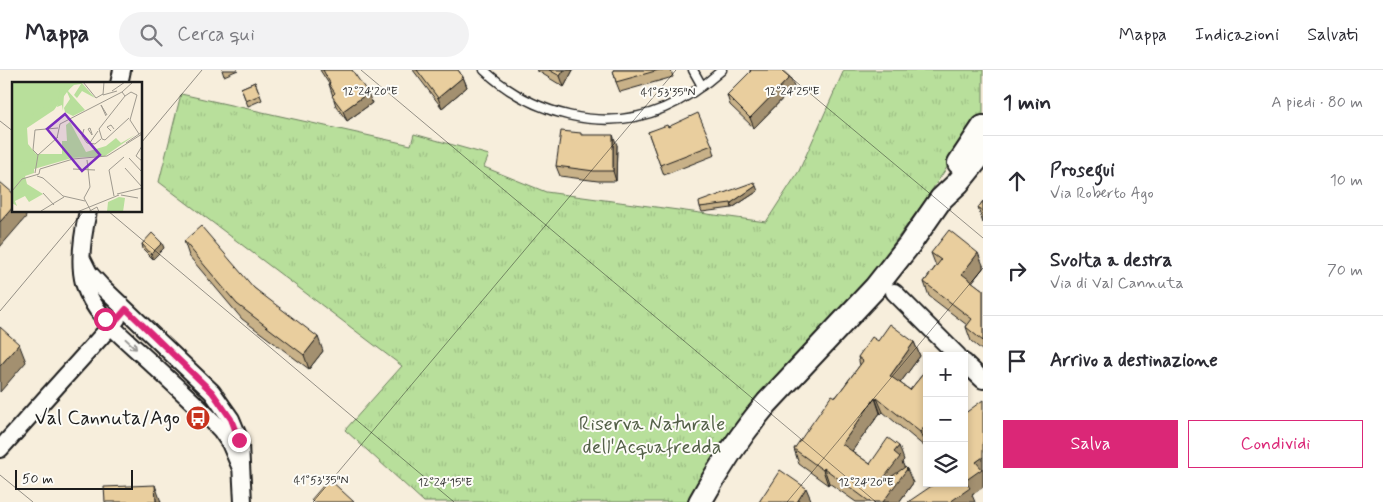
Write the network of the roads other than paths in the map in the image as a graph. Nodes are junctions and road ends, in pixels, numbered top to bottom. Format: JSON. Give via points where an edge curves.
{"nodes":[{"id":1,"x":484,"y":70,"type":"edge"},
{"id":2,"x":693,"y":70,"type":"edge"},
{"id":3,"x":722,"y":70,"type":"edge"},
{"id":4,"x":702,"y":86,"type":"junction"},
{"id":5,"x":983,"y":127,"type":"edge"},
{"id":6,"x":983,"y":152,"type":"edge"},
{"id":7,"x":941,"y":199,"type":"junction"},
{"id":8,"x":88,"y":212,"type":"edge"},
{"id":9,"x":82,"y":260,"type":"junction"},
{"id":10,"x":894,"y":292,"type":"dead end"},
{"id":11,"x":126,"y":309,"type":"junction"},
{"id":12,"x":111,"y":326,"type":"junction"},
{"id":13,"x":954,"y":352,"type":"edge"},
{"id":14,"x":968,"y":366,"type":"edge"},
{"id":15,"x":983,"y":380,"type":"edge"},
{"id":16,"x":0,"y":449,"type":"edge"},
{"id":17,"x":240,"y":466,"type":"junction"},
{"id":18,"x":243,"y":502,"type":"edge"},
{"id":19,"x":700,"y":502,"type":"edge"}],
"edges":[{"from":1,"to":4,"type":"lane","via":[[530,102],[560,114],[589,118],[646,114],[665,108]]},
{"from":2,"to":4,"type":"lane"},
{"from":3,"to":4,"type":"lane"},
{"from":5,"to":7,"type":"street","via":[[958,164]]},
{"from":6,"to":7,"type":"street"},
{"from":7,"to":19,"type":"street","via":[[875,288],[751,423],[727,455]]},
{"from":8,"to":9,"type":"street"},
{"from":9,"to":11,"type":"street","via":[[89,273]]},
{"from":9,"to":12,"type":"street","via":[[87,290]]},
{"from":10,"to":13,"type":"street"},
{"from":11,"to":12,"type":"street"},
{"from":11,"to":17,"type":"street","via":[[218,399],[238,436]]},
{"from":12,"to":16,"type":"street"},
{"from":12,"to":17,"type":"street","one_way":true,"via":[[215,424],[230,443]]},
{"from":14,"to":15,"type":"street"},
{"from":17,"to":18,"type":"street"}]}
